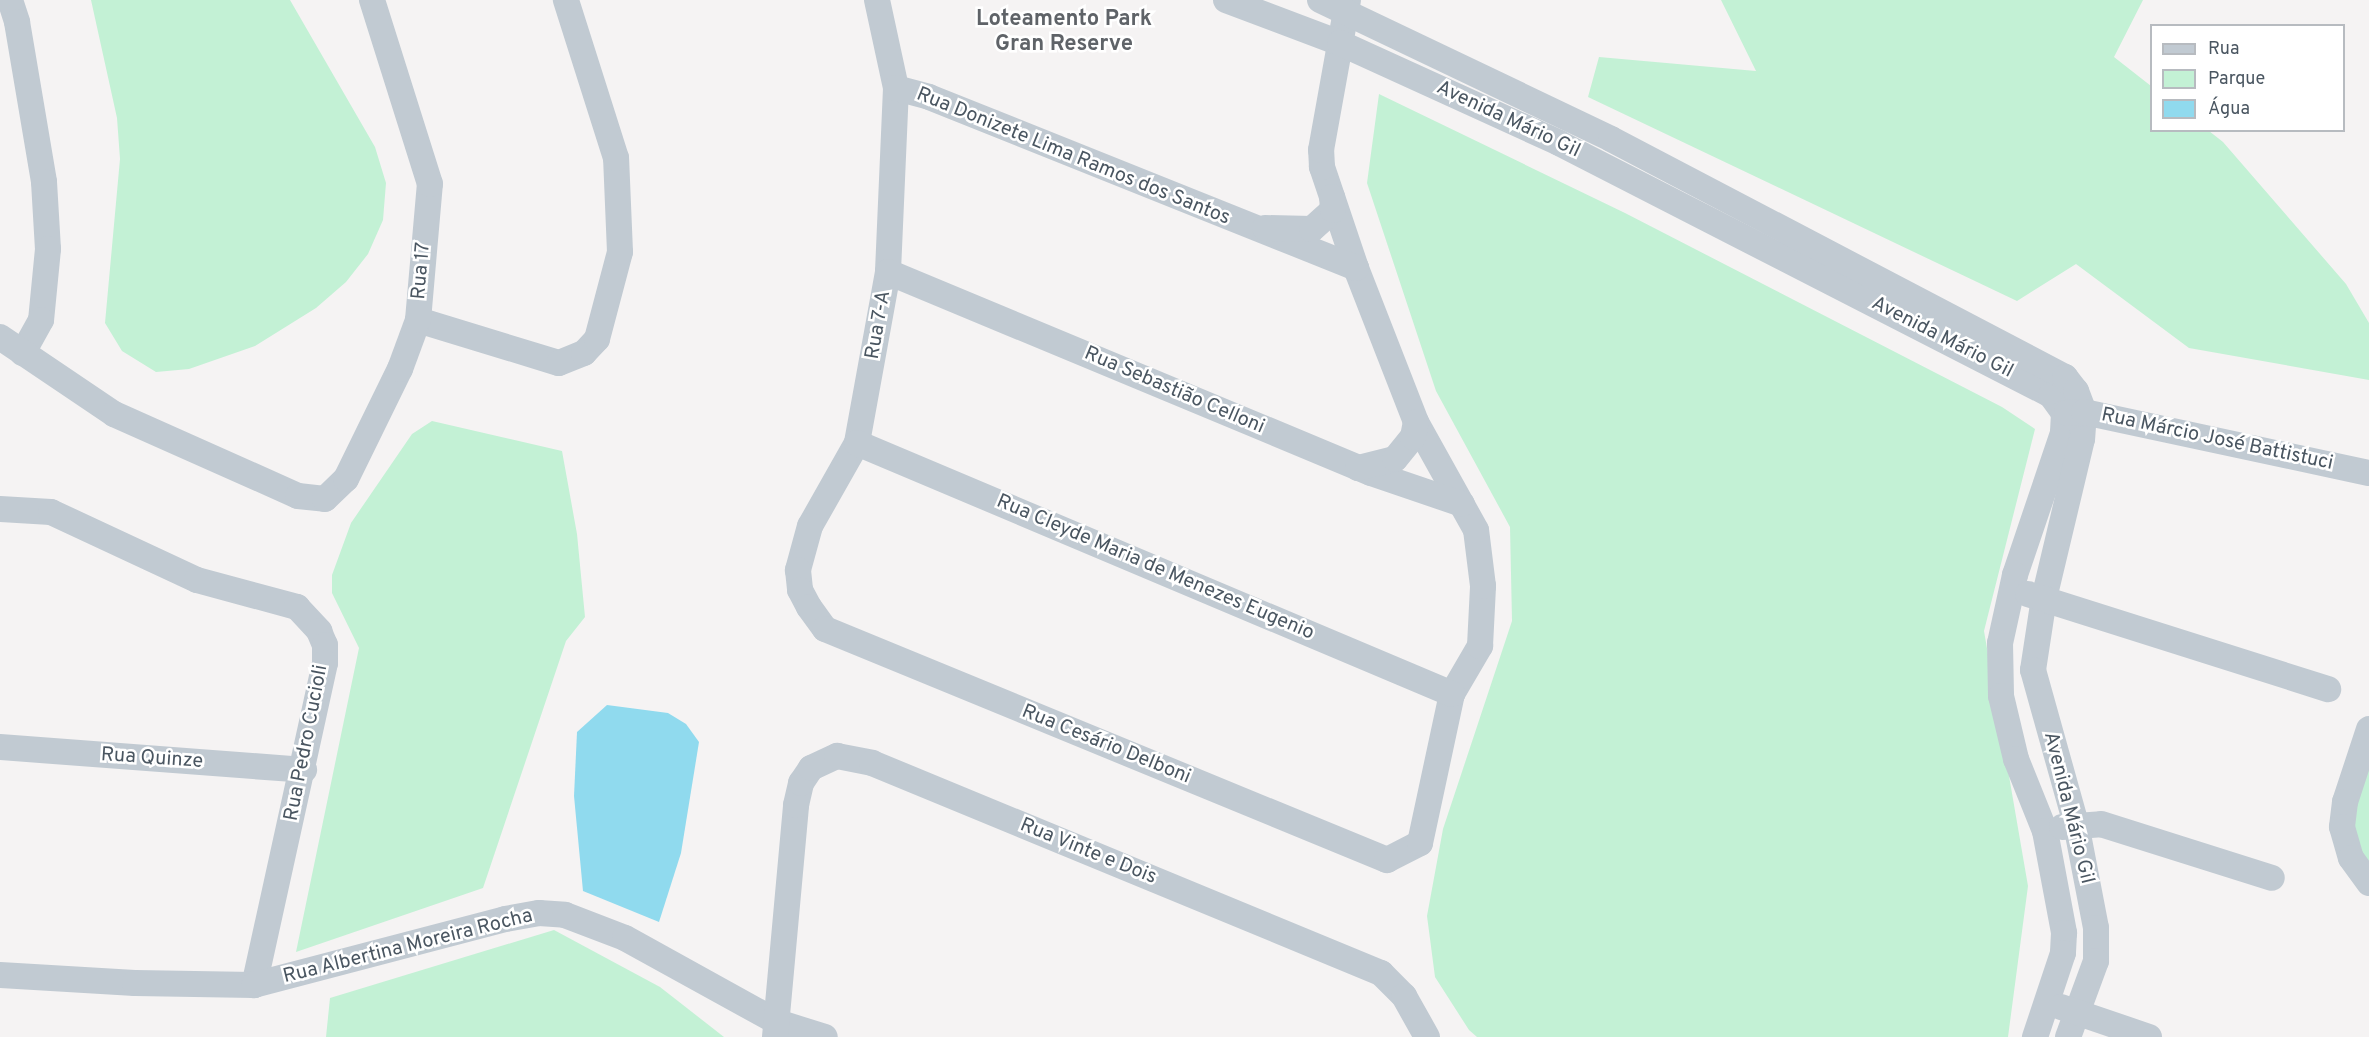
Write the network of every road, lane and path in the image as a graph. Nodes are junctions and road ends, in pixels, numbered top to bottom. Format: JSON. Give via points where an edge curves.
{"nodes":[{"id":1,"x":10,"y":0,"type":"edge"},
{"id":2,"x":372,"y":0,"type":"edge"},
{"id":3,"x":566,"y":0,"type":"edge"},
{"id":4,"x":877,"y":0,"type":"edge"},
{"id":5,"x":1226,"y":0,"type":"edge"},
{"id":6,"x":1320,"y":0,"type":"edge"},
{"id":7,"x":1346,"y":5,"type":"edge"},
{"id":8,"x":1340,"y":43,"type":"junction"},
{"id":9,"x":897,"y":88,"type":"junction"},
{"id":10,"x":1572,"y":119,"type":"junction"},
{"id":11,"x":1559,"y":143,"type":"junction"},
{"id":12,"x":1332,"y":197,"type":"junction"},
{"id":13,"x":1250,"y":228,"type":"junction"},
{"id":14,"x":1784,"y":243,"type":"junction"},
{"id":15,"x":1356,"y":268,"type":"junction"},
{"id":16,"x":888,"y":272,"type":"junction"},
{"id":17,"x":418,"y":320,"type":"junction"},
{"id":18,"x":0,"y":337,"type":"edge"},
{"id":19,"x":23,"y":353,"type":"junction"},
{"id":20,"x":2074,"y":413,"type":"junction"},
{"id":21,"x":1416,"y":422,"type":"junction"},
{"id":22,"x":857,"y":443,"type":"junction"},
{"id":23,"x":1358,"y":468,"type":"junction"},
{"id":24,"x":2369,"y":473,"type":"edge"},
{"id":25,"x":1462,"y":504,"type":"junction"},
{"id":26,"x":0,"y":509,"type":"edge"},
{"id":27,"x":2011,"y":589,"type":"junction"},
{"id":28,"x":2044,"y":598,"type":"junction"},
{"id":29,"x":825,"y":629,"type":"joint"},
{"id":30,"x":2328,"y":689,"type":"dead end"},
{"id":31,"x":1452,"y":694,"type":"junction"},
{"id":32,"x":2369,"y":729,"type":"edge"},
{"id":33,"x":0,"y":747,"type":"edge"},
{"id":34,"x":304,"y":770,"type":"junction"},
{"id":35,"x":2076,"y":824,"type":"junction"},
{"id":36,"x":2045,"y":831,"type":"junction"},
{"id":37,"x":2272,"y":878,"type":"dead end"},
{"id":38,"x":2369,"y":883,"type":"edge"},
{"id":39,"x":0,"y":975,"type":"edge"},
{"id":40,"x":254,"y":985,"type":"junction"},
{"id":41,"x":2047,"y":1001,"type":"junction"},
{"id":42,"x":2072,"y":1026,"type":"edge"},
{"id":43,"x":776,"y":1030,"type":"edge"},
{"id":44,"x":825,"y":1037,"type":"edge"},
{"id":45,"x":1427,"y":1037,"type":"edge"},
{"id":46,"x":2034,"y":1037,"type":"edge"},
{"id":47,"x":2149,"y":1037,"type":"edge"}],
"edges":[{"from":1,"to":19,"type":"street","via":[[44,182],[48,249],[41,321]]},
{"from":2,"to":17,"type":"street","name":"Rua 17","via":[[429,184]]},
{"from":3,"to":17,"type":"street","via":[[616,158],[620,252],[597,339],[584,353],[559,363]]},
{"from":4,"to":9,"type":"street","name":"Rua 7-A"},
{"from":5,"to":8,"type":"street","name":"Avenida Mário Gil"},
{"from":6,"to":7,"type":"street","name":"Avenida Mário Gil"},
{"from":7,"to":8,"type":"street"},
{"from":7,"to":10,"type":"street","name":"Avenida Mário Gil"},
{"from":8,"to":11,"type":"street","name":"Avenida Mário Gil"},
{"from":8,"to":12,"type":"street","via":[[1321,150]]},
{"from":9,"to":13,"type":"street","name":"Rua Donizete Lima Ramos dos Santos","via":[[928,97]]},
{"from":9,"to":16,"type":"street","name":"Rua 7-A"},
{"from":10,"to":11,"type":"street"},
{"from":10,"to":14,"type":"street","name":"Avenida Mário Gil"},
{"from":11,"to":14,"type":"street","name":"Avenida Mário Gil"},
{"from":12,"to":13,"type":"street","via":[[1333,210],[1312,229]]},
{"from":12,"to":15,"type":"street"},
{"from":13,"to":15,"type":"street","name":"Rua Donizete Lima Ramos dos Santos"},
{"from":14,"to":20,"type":"street","name":"Avenida Mário Gil","via":[[1939,323]]},
{"from":15,"to":21,"type":"street"},
{"from":16,"to":22,"type":"street","name":"Rua 7-A"},
{"from":16,"to":23,"type":"street","name":"Rua Sebastião Celloni"},
{"from":17,"to":19,"type":"street","name":"Rua 17","via":[[400,369],[346,479],[326,499],[298,496],[114,414]]},
{"from":18,"to":19,"type":"street"},
{"from":20,"to":24,"type":"street","name":"Rua Márcio José Battistuci"},
{"from":20,"to":27,"type":"street","name":"Avenida Mário Gil","via":[[2063,432]]},
{"from":20,"to":28,"type":"street","name":"Avenida Mário Gil","via":[[2082,439]]},
{"from":21,"to":23,"type":"street","via":[[1406,449],[1395,459]]},
{"from":21,"to":25,"type":"street"},
{"from":22,"to":29,"type":"street","name":"Rua 7-A","via":[[810,526],[798,570],[800,590]]},
{"from":22,"to":31,"type":"street","name":"Rua Cleyde Maria de Menezes Eugenio"},
{"from":23,"to":25,"type":"street","name":"Rua Sebastião Celloni"},
{"from":25,"to":31,"type":"street","via":[[1477,541],[1483,586],[1481,636],[1480,646]]},
{"from":26,"to":34,"type":"street","name":"Rua Pedro Cucioli","via":[[51,512],[197,580],[297,606],[310,618],[325,645]]},
{"from":27,"to":28,"type":"street"},
{"from":27,"to":36,"type":"street","name":"Avenida Mário Gil","via":[[2000,643],[2001,696],[2016,759]]},
{"from":28,"to":30,"type":"street"},
{"from":28,"to":35,"type":"street","name":"Avenida Mário Gil","via":[[2033,670]]},
{"from":29,"to":31,"type":"street","name":"Rua Cesário Delboni","via":[[1387,860],[1420,843]]},
{"from":32,"to":38,"type":"street","via":[[2345,802],[2342,827],[2351,858]]},
{"from":33,"to":34,"type":"street","name":"Rua Quinze"},
{"from":34,"to":40,"type":"street","name":"Rua Pedro Cucioli"},
{"from":35,"to":36,"type":"street"},
{"from":35,"to":37,"type":"street","via":[[2101,824]]},
{"from":35,"to":42,"type":"street","name":"Avenida Mário Gil","via":[[2096,928],[2096,961]]},
{"from":36,"to":41,"type":"street","name":"Avenida Mário Gil","via":[[2064,933],[2063,952]]},
{"from":39,"to":40,"type":"street","name":"Rua Albertina Moreira Rocha"},
{"from":40,"to":43,"type":"street","name":"Rua Albertina Moreira Rocha","via":[[505,919],[539,913],[565,915],[625,938]]},
{"from":41,"to":42,"type":"street"},
{"from":41,"to":46,"type":"street","name":"Avenida Mário Gil"},
{"from":42,"to":47,"type":"street"},
{"from":43,"to":44,"type":"street","name":"Rua Albertina Moreira Rocha"},
{"from":43,"to":45,"type":"street","name":"Rua Vinte e Dois","via":[[801,783],[812,768],[827,758],[852,757],[1381,973],[1404,996]]}]}
